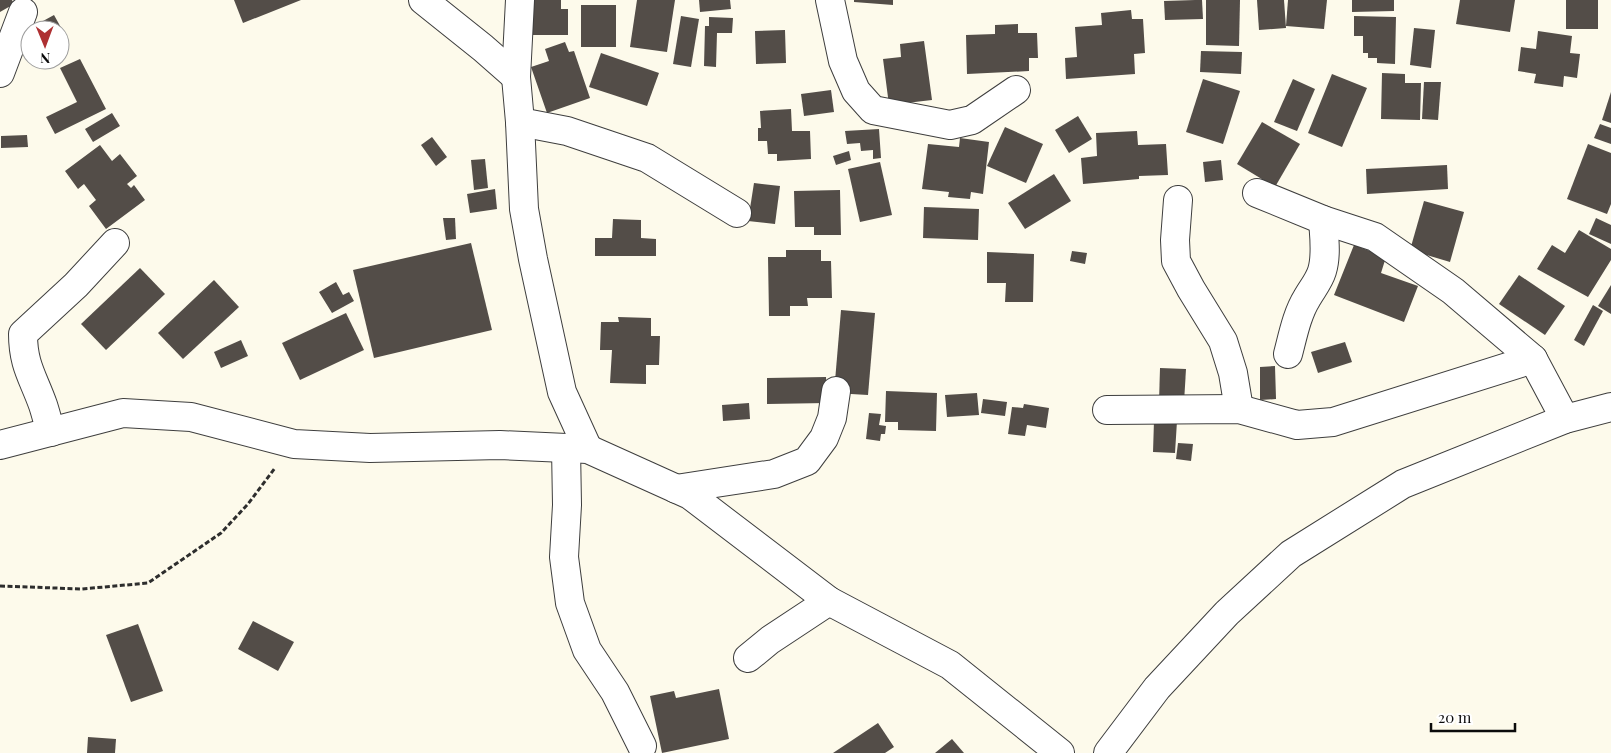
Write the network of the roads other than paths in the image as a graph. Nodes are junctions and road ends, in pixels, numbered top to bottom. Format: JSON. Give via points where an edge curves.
{"nodes":[{"id":1,"x":423,"y":0,"type":"edge"},
{"id":2,"x":520,"y":0,"type":"edge"},
{"id":3,"x":830,"y":0,"type":"edge"},
{"id":4,"x":23,"y":12,"type":"dead end"},
{"id":5,"x":0,"y":72,"type":"edge"},
{"id":6,"x":516,"y":77,"type":"junction"},
{"id":7,"x":1016,"y":90,"type":"dead end"},
{"id":8,"x":520,"y":122,"type":"junction"},
{"id":9,"x":1257,"y":193,"type":"dead end"},
{"id":10,"x":1178,"y":200,"type":"dead end"},
{"id":11,"x":737,"y":213,"type":"dead end"},
{"id":12,"x":1323,"y":220,"type":"junction"},
{"id":13,"x":115,"y":243,"type":"dead end"},
{"id":14,"x":1288,"y":354,"type":"dead end"},
{"id":15,"x":1533,"y":359,"type":"junction"},
{"id":16,"x":836,"y":391,"type":"dead end"},
{"id":17,"x":1611,"y":407,"type":"edge"},
{"id":18,"x":1239,"y":409,"type":"junction"},
{"id":19,"x":1107,"y":410,"type":"dead end"},
{"id":20,"x":1565,"y":419,"type":"junction"},
{"id":21,"x":51,"y":432,"type":"junction"},
{"id":22,"x":0,"y":445,"type":"edge"},
{"id":23,"x":577,"y":449,"type":"junction"},
{"id":24,"x":676,"y":489,"type":"junction"},
{"id":25,"x":829,"y":601,"type":"junction"},
{"id":26,"x":748,"y":658,"type":"dead end"},
{"id":27,"x":642,"y":746,"type":"dead end"},
{"id":28,"x":1060,"y":753,"type":"edge"},
{"id":29,"x":1108,"y":753,"type":"edge"}],
"edges":[{"from":1,"to":6,"type":"street"},
{"from":2,"to":6,"type":"street"},
{"from":3,"to":7,"type":"street","via":[[843,61],[856,91],[873,110],[950,125],[972,120]]},
{"from":4,"to":5,"type":"street"},
{"from":6,"to":8,"type":"street"},
{"from":8,"to":11,"type":"street","via":[[567,131],[647,158]]},
{"from":8,"to":23,"type":"street","via":[[524,209]]},
{"from":9,"to":12,"type":"street"},
{"from":10,"to":18,"type":"street","via":[[1176,261],[1223,341]]},
{"from":12,"to":14,"type":"street","via":[[1323,270],[1306,299]]},
{"from":12,"to":15,"type":"street","via":[[1375,237],[1453,290]]},
{"from":13,"to":21,"type":"street","via":[[23,334],[23,351]]},
{"from":15,"to":18,"type":"street","via":[[1333,422],[1296,425]]},
{"from":15,"to":20,"type":"street"},
{"from":16,"to":24,"type":"street","via":[[830,425],[807,461],[774,474]]},
{"from":17,"to":20,"type":"street"},
{"from":18,"to":19,"type":"street"},
{"from":20,"to":29,"type":"street","via":[[1403,484],[1291,554],[1227,613],[1157,688]]},
{"from":21,"to":22,"type":"street"},
{"from":21,"to":23,"type":"street","via":[[123,413],[191,417],[294,444],[370,448],[500,445]]},
{"from":23,"to":24,"type":"street"},
{"from":23,"to":27,"type":"street","via":[[567,505],[564,557],[570,603],[587,650],[615,692]]},
{"from":24,"to":25,"type":"street","via":[[690,495]]},
{"from":25,"to":26,"type":"street"},
{"from":25,"to":28,"type":"street","via":[[950,665]]}]}
